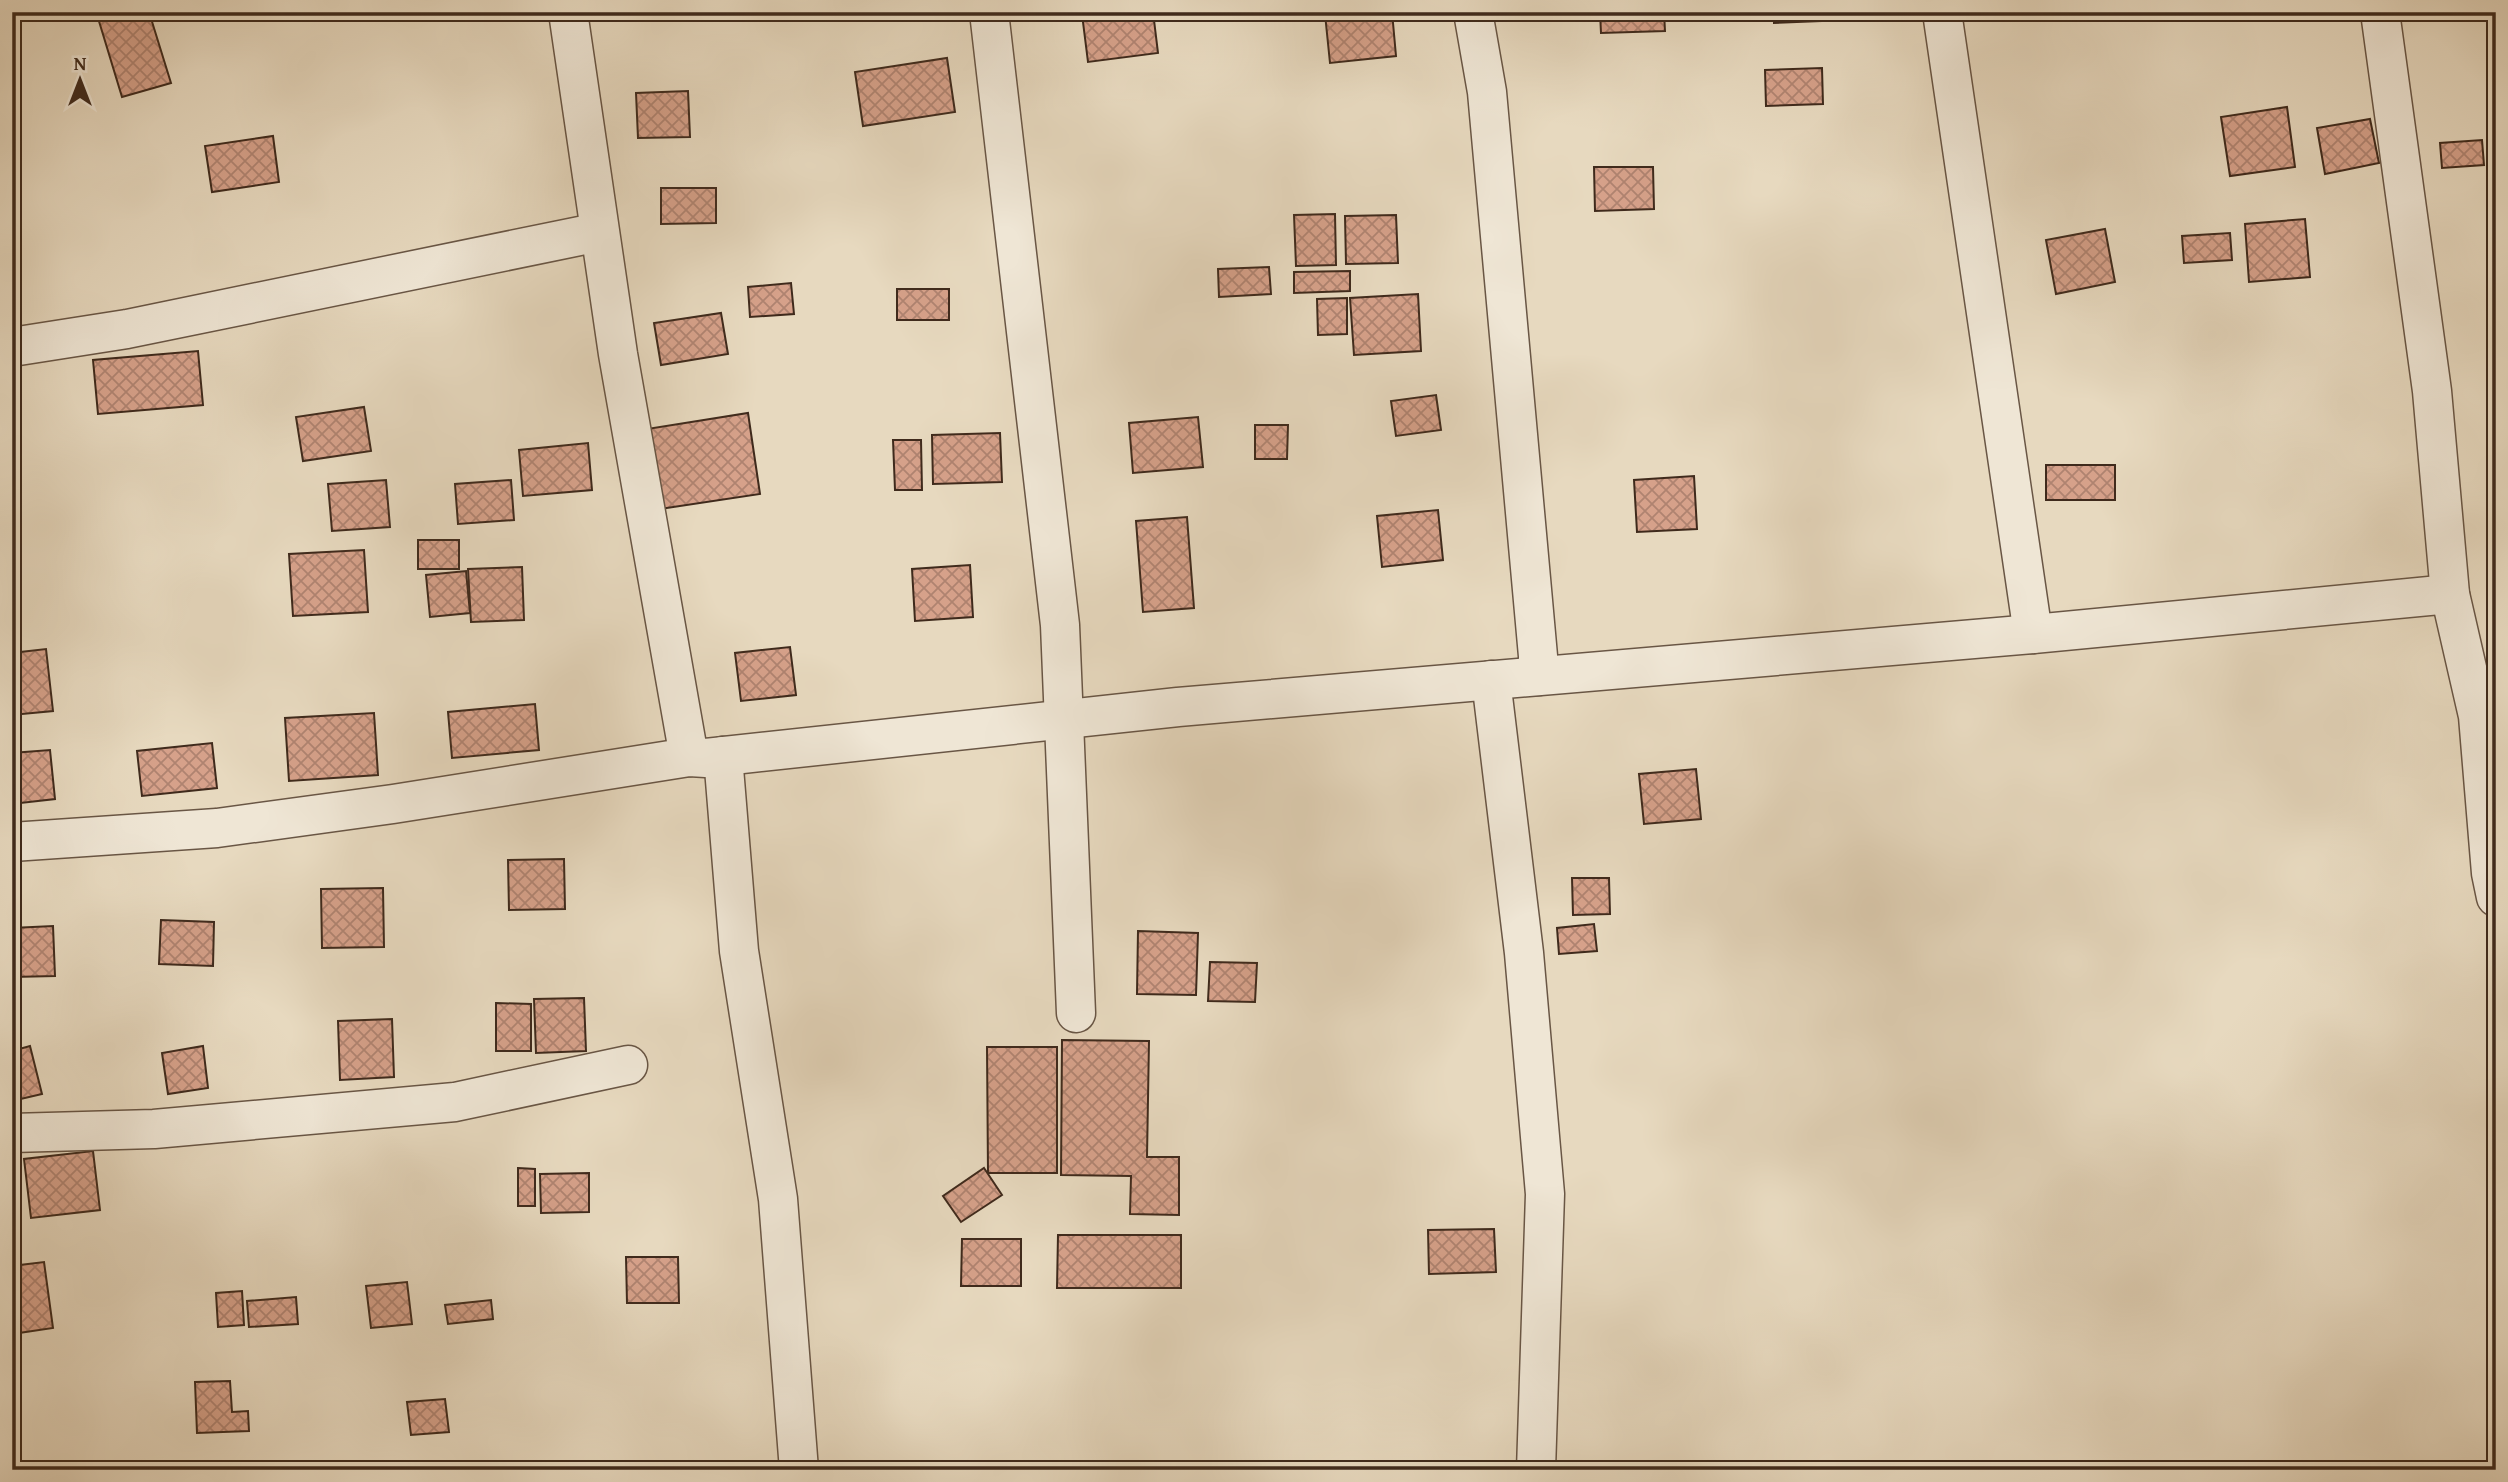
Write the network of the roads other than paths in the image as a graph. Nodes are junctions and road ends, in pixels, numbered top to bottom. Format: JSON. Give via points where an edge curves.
{"nodes":[{"id":1,"x":568,"y":12,"type":"edge"},
{"id":2,"x":989,"y":12,"type":"edge"},
{"id":3,"x":1474,"y":12,"type":"edge"},
{"id":4,"x":1942,"y":12,"type":"edge"},
{"id":5,"x":2381,"y":12,"type":"edge"},
{"id":6,"x":599,"y":232,"type":"junction"},
{"id":7,"x":12,"y":347,"type":"edge"},
{"id":8,"x":2450,"y":594,"type":"junction"},
{"id":9,"x":2033,"y":634,"type":"junction"},
{"id":10,"x":1538,"y":676,"type":"junction"},
{"id":11,"x":1490,"y":680,"type":"junction"},
{"id":12,"x":1066,"y":719,"type":"junction"},
{"id":13,"x":706,"y":757,"type":"junction"},
{"id":14,"x":12,"y":842,"type":"edge"},
{"id":15,"x":2496,"y":897,"type":"edge"},
{"id":16,"x":1076,"y":1013,"type":"dead end"},
{"id":17,"x":628,"y":1065,"type":"dead end"},
{"id":18,"x":12,"y":1133,"type":"edge"},
{"id":19,"x":799,"y":1470,"type":"edge"},
{"id":20,"x":1536,"y":1470,"type":"edge"}],
"edges":[{"from":1,"to":6,"type":"street"},
{"from":2,"to":12,"type":"street","via":[[1054,570]]},
{"from":3,"to":10,"type":"street","via":[[1487,92]]},
{"from":4,"to":9,"type":"street"},
{"from":5,"to":8,"type":"street","via":[[2432,391]]},
{"from":6,"to":7,"type":"street","via":[[127,329]]},
{"from":6,"to":13,"type":"street"},
{"from":8,"to":9,"type":"street"},
{"from":8,"to":15,"type":"street","via":[[2478,716]]},
{"from":9,"to":10,"type":"street"},
{"from":10,"to":11,"type":"street"},
{"from":11,"to":12,"type":"street"},
{"from":11,"to":20,"type":"street","via":[[1524,953],[1545,1194]]},
{"from":12,"to":13,"type":"street"},
{"from":12,"to":16,"type":"street"},
{"from":13,"to":14,"type":"street","via":[[217,828]]},
{"from":13,"to":19,"type":"street","via":[[778,1199]]},
{"from":17,"to":18,"type":"street","via":[[455,1102],[154,1129]]}]}
